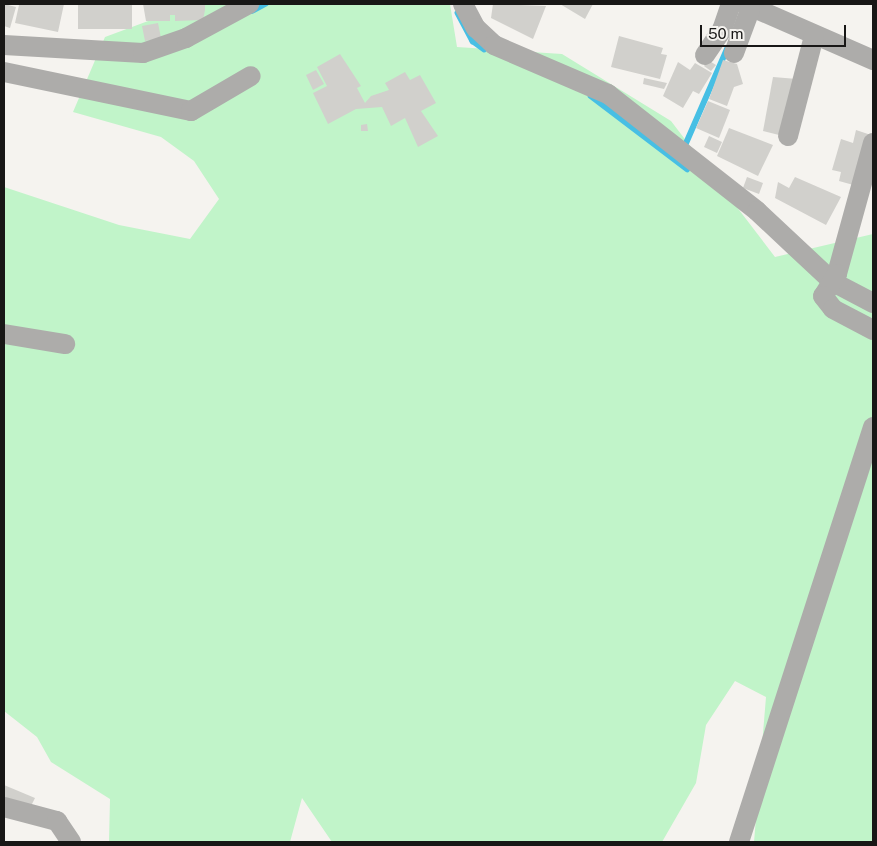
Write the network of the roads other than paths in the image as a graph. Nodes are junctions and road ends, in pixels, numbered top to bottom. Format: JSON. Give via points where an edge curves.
{"nodes":[{"id":1,"x":249,"y":4,"type":"edge"},
{"id":2,"x":463,"y":4,"type":"edge"},
{"id":3,"x":731,"y":4,"type":"edge"},
{"id":4,"x":748,"y":7,"type":"edge"},
{"id":5,"x":814,"y":36,"type":"junction"},
{"id":6,"x":4,"y":45,"type":"edge"},
{"id":7,"x":734,"y":53,"type":"dead end"},
{"id":8,"x":705,"y":55,"type":"dead end"},
{"id":9,"x":873,"y":60,"type":"edge"},
{"id":10,"x":4,"y":72,"type":"edge"},
{"id":11,"x":251,"y":76,"type":"dead end"},
{"id":12,"x":788,"y":136,"type":"dead end"},
{"id":13,"x":873,"y":144,"type":"edge"},
{"id":14,"x":833,"y":282,"type":"junction"},
{"id":15,"x":873,"y":303,"type":"edge"},
{"id":16,"x":873,"y":330,"type":"edge"},
{"id":17,"x":4,"y":334,"type":"edge"},
{"id":18,"x":66,"y":344,"type":"dead end"},
{"id":19,"x":873,"y":427,"type":"edge"},
{"id":20,"x":4,"y":807,"type":"edge"},
{"id":21,"x":71,"y":842,"type":"edge"},
{"id":22,"x":739,"y":842,"type":"edge"}],
"edges":[{"from":1,"to":6,"type":"street","via":[[186,38],[143,53]]},
{"from":2,"to":14,"type":"street","via":[[476,28],[494,45],[608,94],[757,211]]},
{"from":3,"to":8,"type":"street","via":[[722,30]]},
{"from":4,"to":5,"type":"street"},
{"from":4,"to":7,"type":"street"},
{"from":5,"to":9,"type":"street"},
{"from":5,"to":12,"type":"street"},
{"from":10,"to":11,"type":"street","via":[[191,112]]},
{"from":13,"to":14,"type":"street"},
{"from":14,"to":15,"type":"street"},
{"from":14,"to":16,"type":"street","via":[[823,296],[826,301]]},
{"from":17,"to":18,"type":"street"},
{"from":19,"to":22,"type":"street"},
{"from":20,"to":21,"type":"street","via":[[57,821]]}]}
